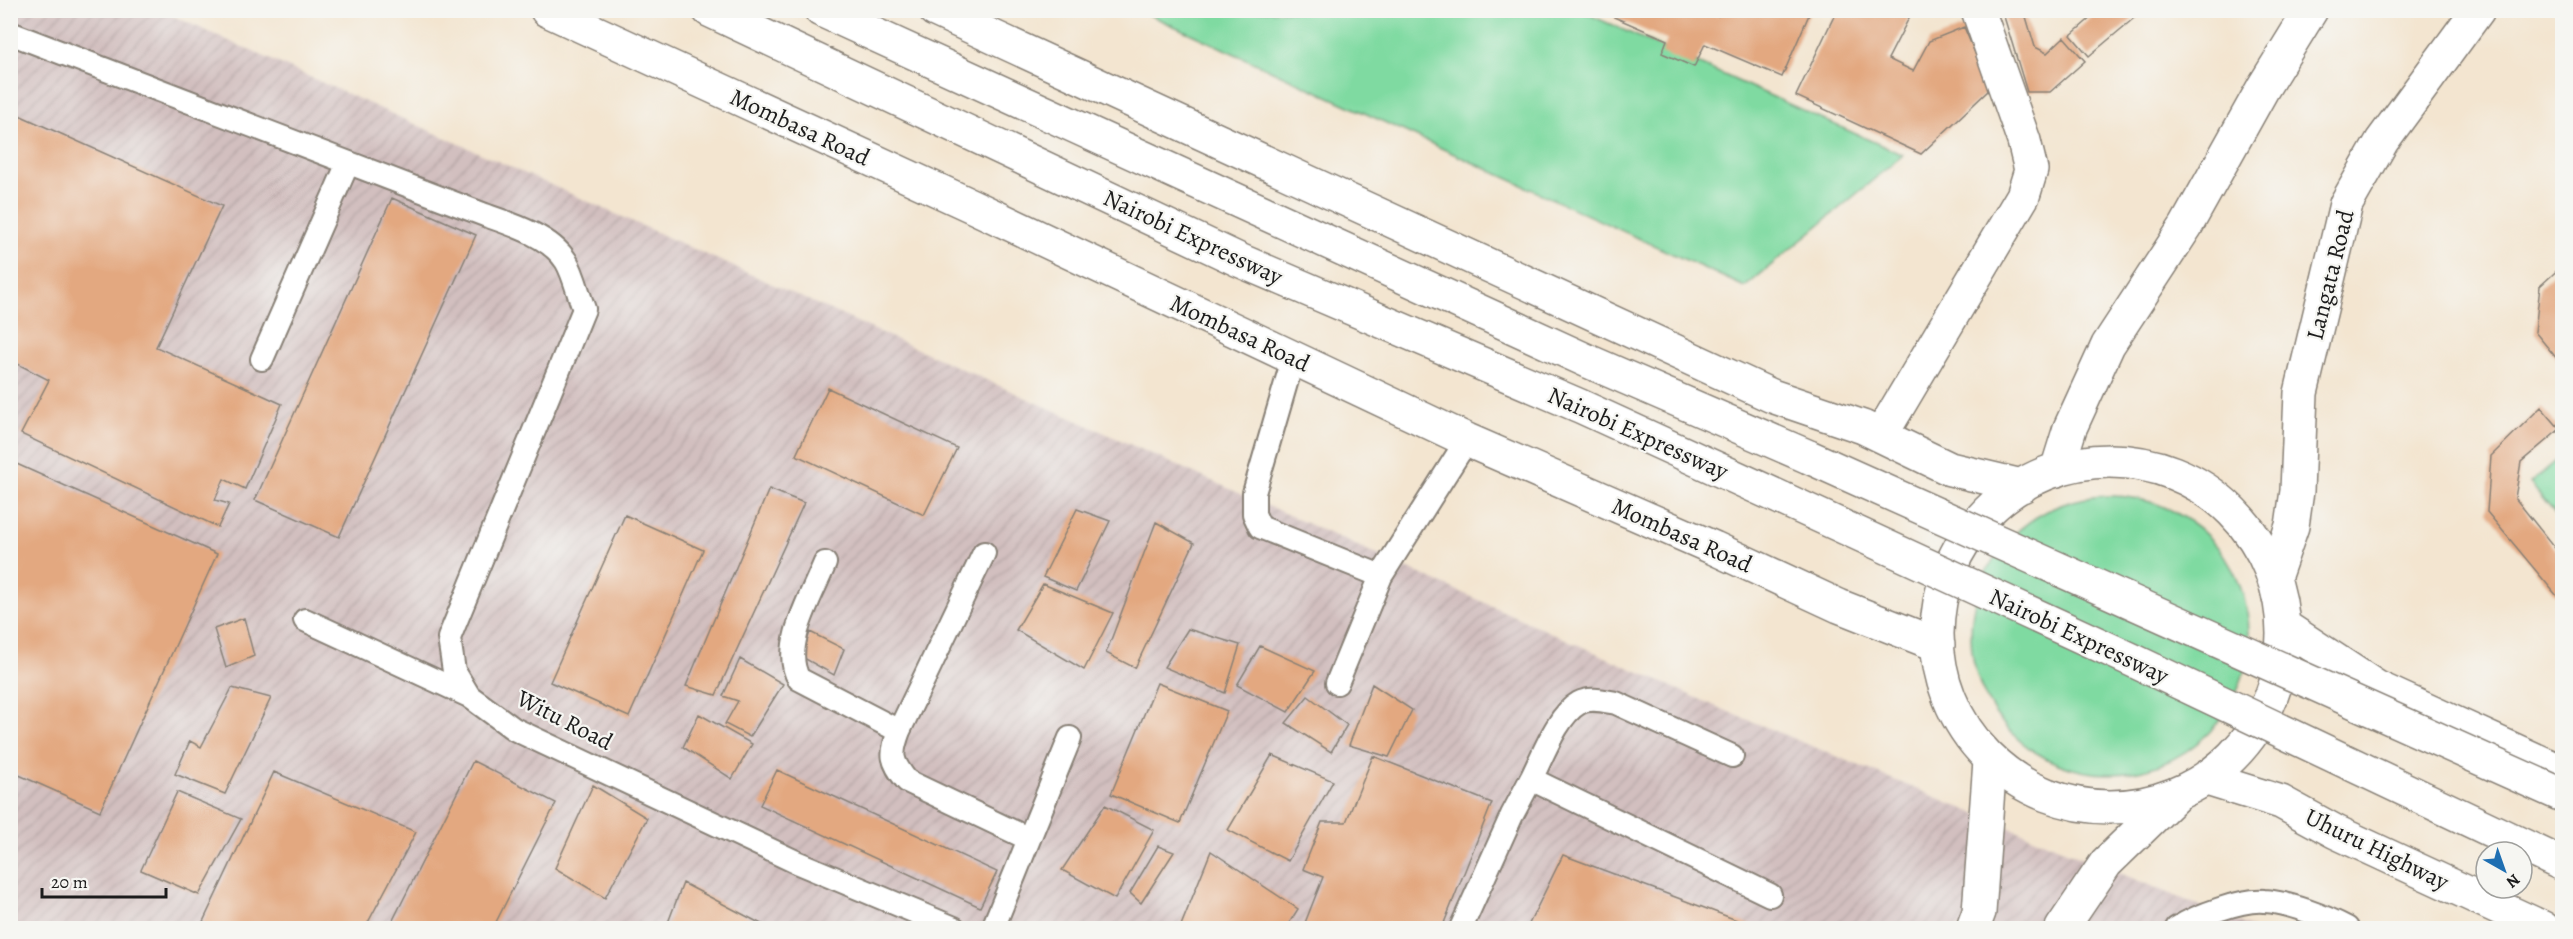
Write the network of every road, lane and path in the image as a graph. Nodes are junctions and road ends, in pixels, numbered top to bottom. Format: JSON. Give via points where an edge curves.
{"nodes":[{"id":1,"x":547,"y":10,"type":"edge"},
{"id":2,"x":709,"y":10,"type":"edge"},
{"id":3,"x":821,"y":10,"type":"edge"},
{"id":4,"x":934,"y":10,"type":"edge"},
{"id":5,"x":1978,"y":10,"type":"edge"},
{"id":6,"x":2311,"y":10,"type":"edge"},
{"id":7,"x":2478,"y":10,"type":"edge"},
{"id":8,"x":10,"y":33,"type":"edge"},
{"id":9,"x":348,"y":163,"type":"junction"},
{"id":10,"x":262,"y":359,"type":"dead end"},
{"id":11,"x":1293,"y":359,"type":"junction"},
{"id":12,"x":1881,"y":435,"type":"junction"},
{"id":13,"x":1467,"y":440,"type":"junction"},
{"id":14,"x":2057,"y":470,"type":"junction"},
{"id":15,"x":2022,"y":486,"type":"junction"},
{"id":16,"x":984,"y":553,"type":"dead end"},
{"id":17,"x":825,"y":563,"type":"dead end"},
{"id":18,"x":2275,"y":575,"type":"junction"},
{"id":19,"x":1382,"y":576,"type":"junction"},
{"id":20,"x":305,"y":620,"type":"dead end"},
{"id":21,"x":2285,"y":627,"type":"junction"},
{"id":22,"x":1938,"y":645,"type":"junction"},
{"id":23,"x":1337,"y":683,"type":"dead end"},
{"id":24,"x":469,"y":696,"type":"junction"},
{"id":25,"x":899,"y":731,"type":"junction"},
{"id":26,"x":1070,"y":738,"type":"dead end"},
{"id":27,"x":1732,"y":756,"type":"dead end"},
{"id":28,"x":1990,"y":761,"type":"junction"},
{"id":29,"x":2562,"y":772,"type":"edge"},
{"id":30,"x":1531,"y":779,"type":"junction"},
{"id":31,"x":2207,"y":779,"type":"junction"},
{"id":32,"x":2562,"y":795,"type":"edge"},
{"id":33,"x":2175,"y":796,"type":"junction"},
{"id":34,"x":1029,"y":839,"type":"junction"},
{"id":35,"x":2562,"y":864,"type":"edge"},
{"id":36,"x":1770,"y":894,"type":"dead end"},
{"id":37,"x":954,"y":928,"type":"edge"},
{"id":38,"x":993,"y":928,"type":"edge"},
{"id":39,"x":1461,"y":928,"type":"edge"},
{"id":40,"x":1973,"y":928,"type":"edge"},
{"id":41,"x":2062,"y":928,"type":"edge"},
{"id":42,"x":2177,"y":928,"type":"edge"},
{"id":43,"x":2347,"y":928,"type":"edge"},
{"id":44,"x":2543,"y":928,"type":"edge"}],
"edges":[{"from":1,"to":11,"type":"main road","name":"Mombasa Road"},
{"from":2,"to":35,"type":"main road","name":"Nairobi Expressway","bridge":true,"via":[[1239,260],[1580,406],[2130,659]]},
{"from":3,"to":32,"type":"main road","name":"Nairobi Expressway","bridge":true,"via":[[1590,362]]},
{"from":4,"to":12,"type":"main road","via":[[1772,396]]},
{"from":5,"to":12,"type":"main road","via":[[2025,141],[2031,170],[2024,196]]},
{"from":6,"to":14,"type":"main road","via":[[2186,226],[2108,345],[2070,428]]},
{"from":7,"to":18,"type":"main road","name":"Langata Road","via":[[2382,141],[2346,204],[2301,393],[2297,491],[2292,526]]},
{"from":8,"to":9,"type":"lane"},
{"from":9,"to":10,"type":"lane"},
{"from":9,"to":24,"type":"lane","name":"Witu Road","via":[[522,227],[566,260],[584,309],[449,638],[454,671]]},
{"from":11,"to":13,"type":"main road","name":"Mombasa Road"},
{"from":11,"to":19,"type":"lane","via":[[1254,493],[1254,514],[1260,527]]},
{"from":12,"to":15,"type":"main road","via":[[1950,469]]},
{"from":13,"to":19,"type":"lane"},
{"from":13,"to":22,"type":"main road","name":"Mombasa Road","via":[[1839,606]]},
{"from":14,"to":15,"type":"main road"},
{"from":14,"to":18,"type":"main road","via":[[2109,460],[2163,468],[2211,491],[2249,528]]},
{"from":15,"to":22,"type":"main road","via":[[1986,514],[1958,551],[1941,593]]},
{"from":16,"to":25,"type":"lane"},
{"from":17,"to":25,"type":"lane","via":[[796,634],[793,669],[799,679]]},
{"from":18,"to":21,"type":"main road"},
{"from":19,"to":23,"type":"lane"},
{"from":20,"to":24,"type":"lane"},
{"from":21,"to":29,"type":"main road","via":[[2376,687]]},
{"from":21,"to":31,"type":"main road","via":[[2280,674],[2263,718]]},
{"from":22,"to":28,"type":"main road","via":[[1951,705]]},
{"from":24,"to":37,"type":"lane","name":"Witu Road","via":[[514,729],[796,862]]},
{"from":25,"to":34,"type":"lane","via":[[892,748],[894,765],[907,781]]},
{"from":26,"to":34,"type":"lane"},
{"from":27,"to":30,"type":"lane","via":[[1616,703],[1597,699],[1579,703],[1561,721]]},
{"from":28,"to":33,"type":"main road","via":[[2030,789],[2077,806],[2127,808]]},
{"from":28,"to":40,"type":"main road","via":[[1978,912]]},
{"from":30,"to":36,"type":"lane"},
{"from":30,"to":39,"type":"lane"},
{"from":31,"to":33,"type":"main road"},
{"from":31,"to":44,"type":"main road","name":"Uhuru Highway","via":[[2281,802],[2336,832]]},
{"from":33,"to":41,"type":"main road","via":[[2106,863]]},
{"from":34,"to":38,"type":"lane"},
{"from":42,"to":43,"type":"lane","via":[[2226,908],[2264,900],[2322,915]]}]}
